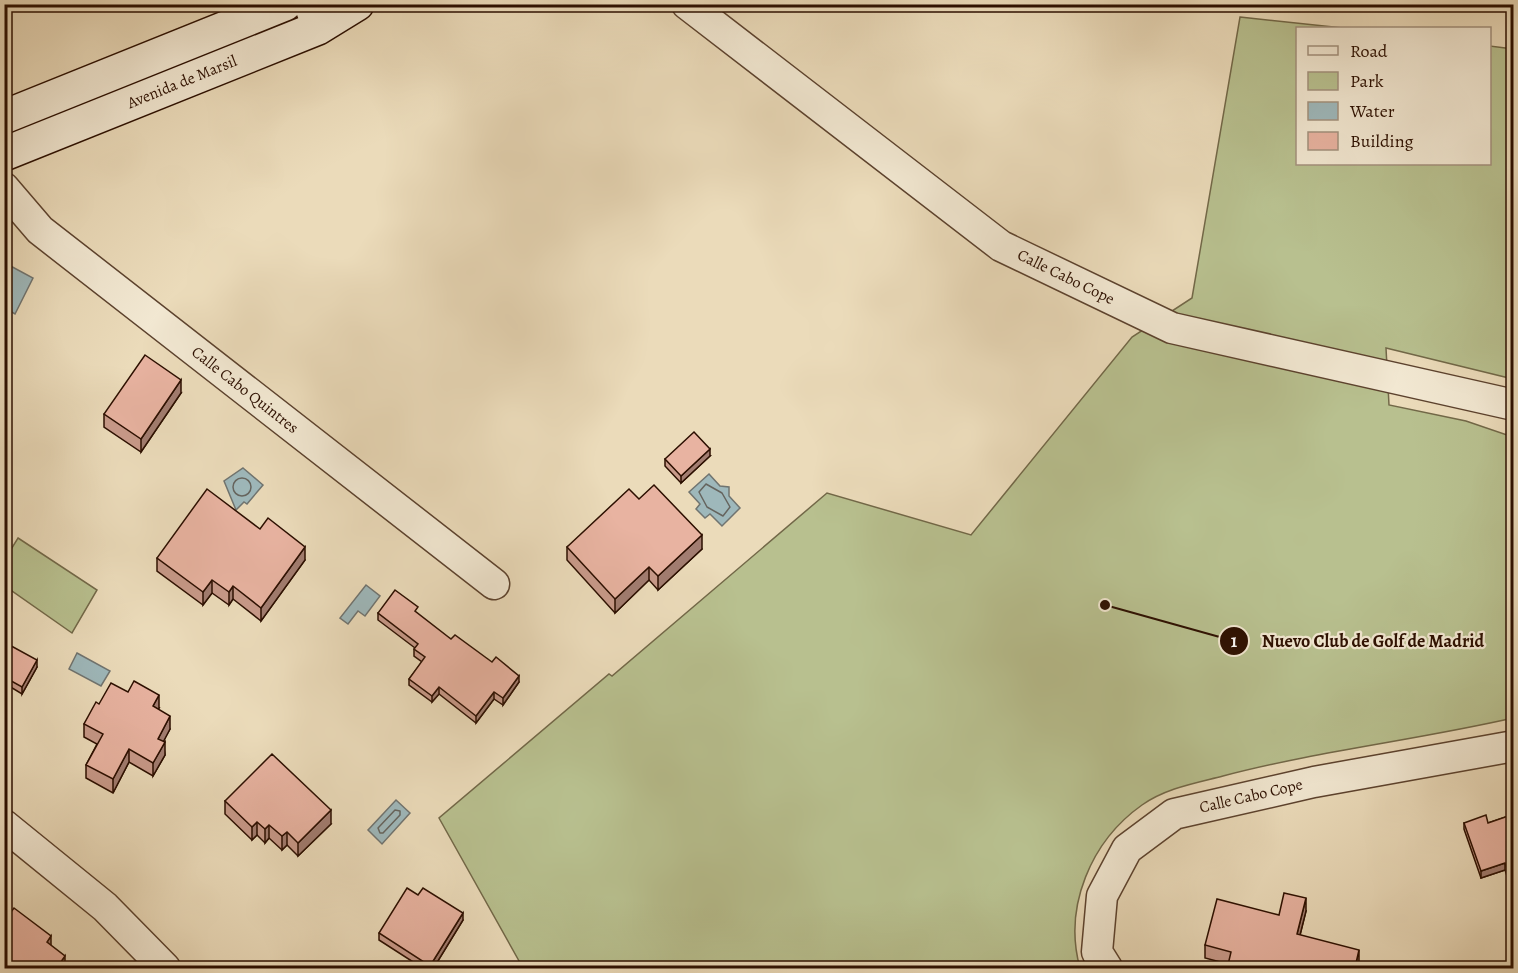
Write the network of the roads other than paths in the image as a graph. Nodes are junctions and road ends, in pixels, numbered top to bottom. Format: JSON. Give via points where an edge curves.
{"nodes":[{"id":1,"x":285,"y":4,"type":"edge"},
{"id":2,"x":357,"y":4,"type":"edge"},
{"id":3,"x":687,"y":4,"type":"edge"},
{"id":4,"x":314,"y":16,"type":"edge"},
{"id":5,"x":4,"y":117,"type":"edge"},
{"id":6,"x":4,"y":154,"type":"edge"},
{"id":7,"x":4,"y":188,"type":"edge"},
{"id":8,"x":1514,"y":405,"type":"edge"},
{"id":9,"x":494,"y":584,"type":"dead end"},
{"id":10,"x":1514,"y":746,"type":"edge"},
{"id":11,"x":4,"y":825,"type":"edge"},
{"id":12,"x":165,"y":969,"type":"edge"},
{"id":13,"x":1107,"y":969,"type":"edge"}],
"edges":[{"from":1,"to":5,"type":"street","name":"Avenida de Marsil"},
{"from":2,"to":4,"type":"street","name":"Avenida de Marsil"},
{"from":3,"to":8,"type":"street","name":"Calle Cabo Cope","via":[[1002,246],[1172,328]]},
{"from":4,"to":6,"type":"street","name":"Avenida de Marsil"},
{"from":7,"to":9,"type":"street","name":"Calle Cabo Quintres","via":[[40,231]]},
{"from":10,"to":13,"type":"street","name":"Calle Cabo Cope","via":[[1314,782],[1174,814],[1127,849],[1102,896],[1097,952]]},
{"from":11,"to":12,"type":"street","via":[[105,907]]}]}
